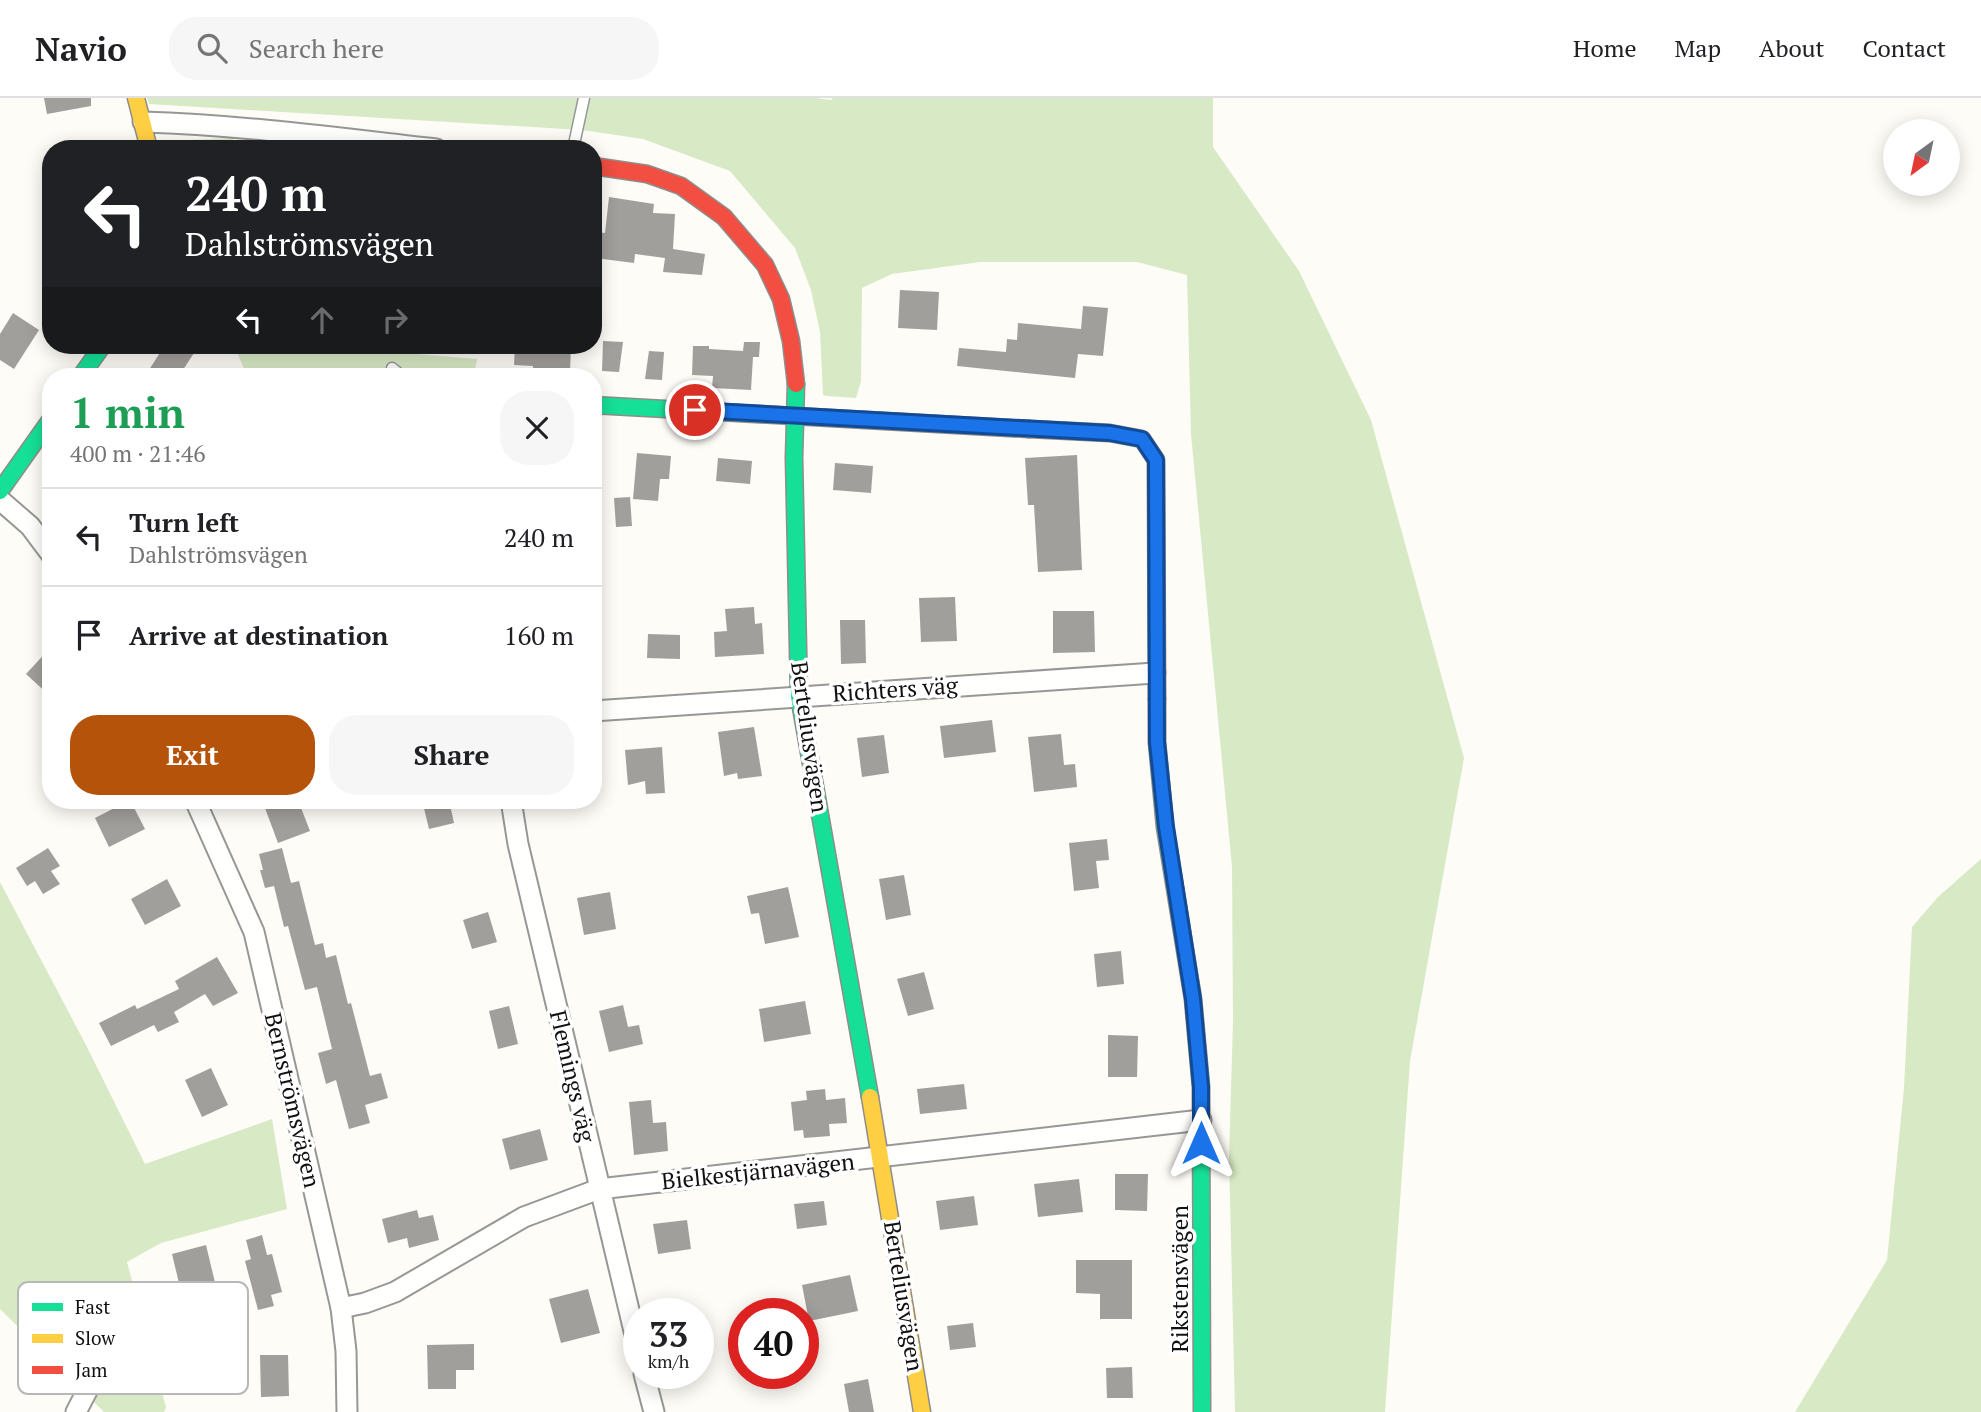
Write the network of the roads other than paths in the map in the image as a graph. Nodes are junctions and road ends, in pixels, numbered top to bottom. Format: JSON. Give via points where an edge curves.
{"nodes":[{"id":1,"x":136,"y":98,"type":"edge"},
{"id":2,"x":584,"y":98,"type":"edge"},
{"id":3,"x":143,"y":121,"type":"junction"},
{"id":4,"x":147,"y":140,"type":"edge"},
{"id":5,"x":353,"y":140,"type":"edge"},
{"id":6,"x":575,"y":140,"type":"edge"},
{"id":7,"x":602,"y":167,"type":"edge"},
{"id":8,"x":602,"y":405,"type":"edge"},
{"id":9,"x":796,"y":416,"type":"junction"},
{"id":10,"x":42,"y":432,"type":"edge"},
{"id":11,"x":0,"y":491,"type":"edge"},
{"id":12,"x":0,"y":500,"type":"edge"},
{"id":13,"x":42,"y":542,"type":"edge"},
{"id":14,"x":1155,"y":673,"type":"junction"},
{"id":15,"x":799,"y":696,"type":"junction"},
{"id":16,"x":602,"y":710,"type":"edge"},
{"id":17,"x":199,"y":809,"type":"edge"},
{"id":18,"x":512,"y":809,"type":"edge"},
{"id":19,"x":1201,"y":1120,"type":"junction"},
{"id":20,"x":881,"y":1157,"type":"junction"},
{"id":21,"x":599,"y":1189,"type":"junction"},
{"id":22,"x":626,"y":1298,"type":"edge"},
{"id":23,"x":341,"y":1308,"type":"junction"},
{"id":24,"x":649,"y":1389,"type":"edge"},
{"id":25,"x":85,"y":1394,"type":"edge"},
{"id":26,"x":76,"y":1412,"type":"edge"},
{"id":27,"x":347,"y":1412,"type":"edge"},
{"id":28,"x":654,"y":1412,"type":"edge"},
{"id":29,"x":922,"y":1412,"type":"edge"},
{"id":30,"x":1202,"y":1412,"type":"edge"}],
"edges":[{"from":1,"to":3,"type":"street"},
{"from":2,"to":6,"type":"lane"},
{"from":3,"to":4,"type":"street"},
{"from":3,"to":5,"type":"street"},
{"from":7,"to":9,"type":"street","name":"Berteliusvägen","via":[[647,174],[681,186],[724,217],[765,265],[791,341]]},
{"from":8,"to":9,"type":"street"},
{"from":9,"to":14,"type":"street","name":"Rikstensvägen","via":[[1110,433],[1142,439],[1156,460]]},
{"from":9,"to":15,"type":"street","name":"Berteliusvägen"},
{"from":10,"to":11,"type":"street"},
{"from":12,"to":13,"type":"street"},
{"from":14,"to":15,"type":"street","name":"Richters väg"},
{"from":14,"to":19,"type":"street","name":"Rikstensvägen","via":[[1157,742],[1193,999]]},
{"from":15,"to":16,"type":"street","name":"Richters väg"},
{"from":15,"to":20,"type":"street","name":"Berteliusvägen"},
{"from":17,"to":23,"type":"street","name":"Bernströmsvägen","via":[[254,932]]},
{"from":18,"to":21,"type":"street","name":"Flemings väg"},
{"from":19,"to":20,"type":"street","name":"Bielkestjärnavägen"},
{"from":19,"to":30,"type":"street","name":"Rikstensvägen"},
{"from":20,"to":21,"type":"street","name":"Bielkestjärnavägen"},
{"from":20,"to":29,"type":"street","name":"Berteliusvägen"},
{"from":21,"to":22,"type":"street","name":"Flemings väg"},
{"from":21,"to":23,"type":"street","name":"Bielkestjärnavägen","via":[[524,1217],[395,1292]]},
{"from":23,"to":27,"type":"street","name":"Bernströmsvägen"},
{"from":24,"to":28,"type":"street"},
{"from":25,"to":26,"type":"street"}]}
